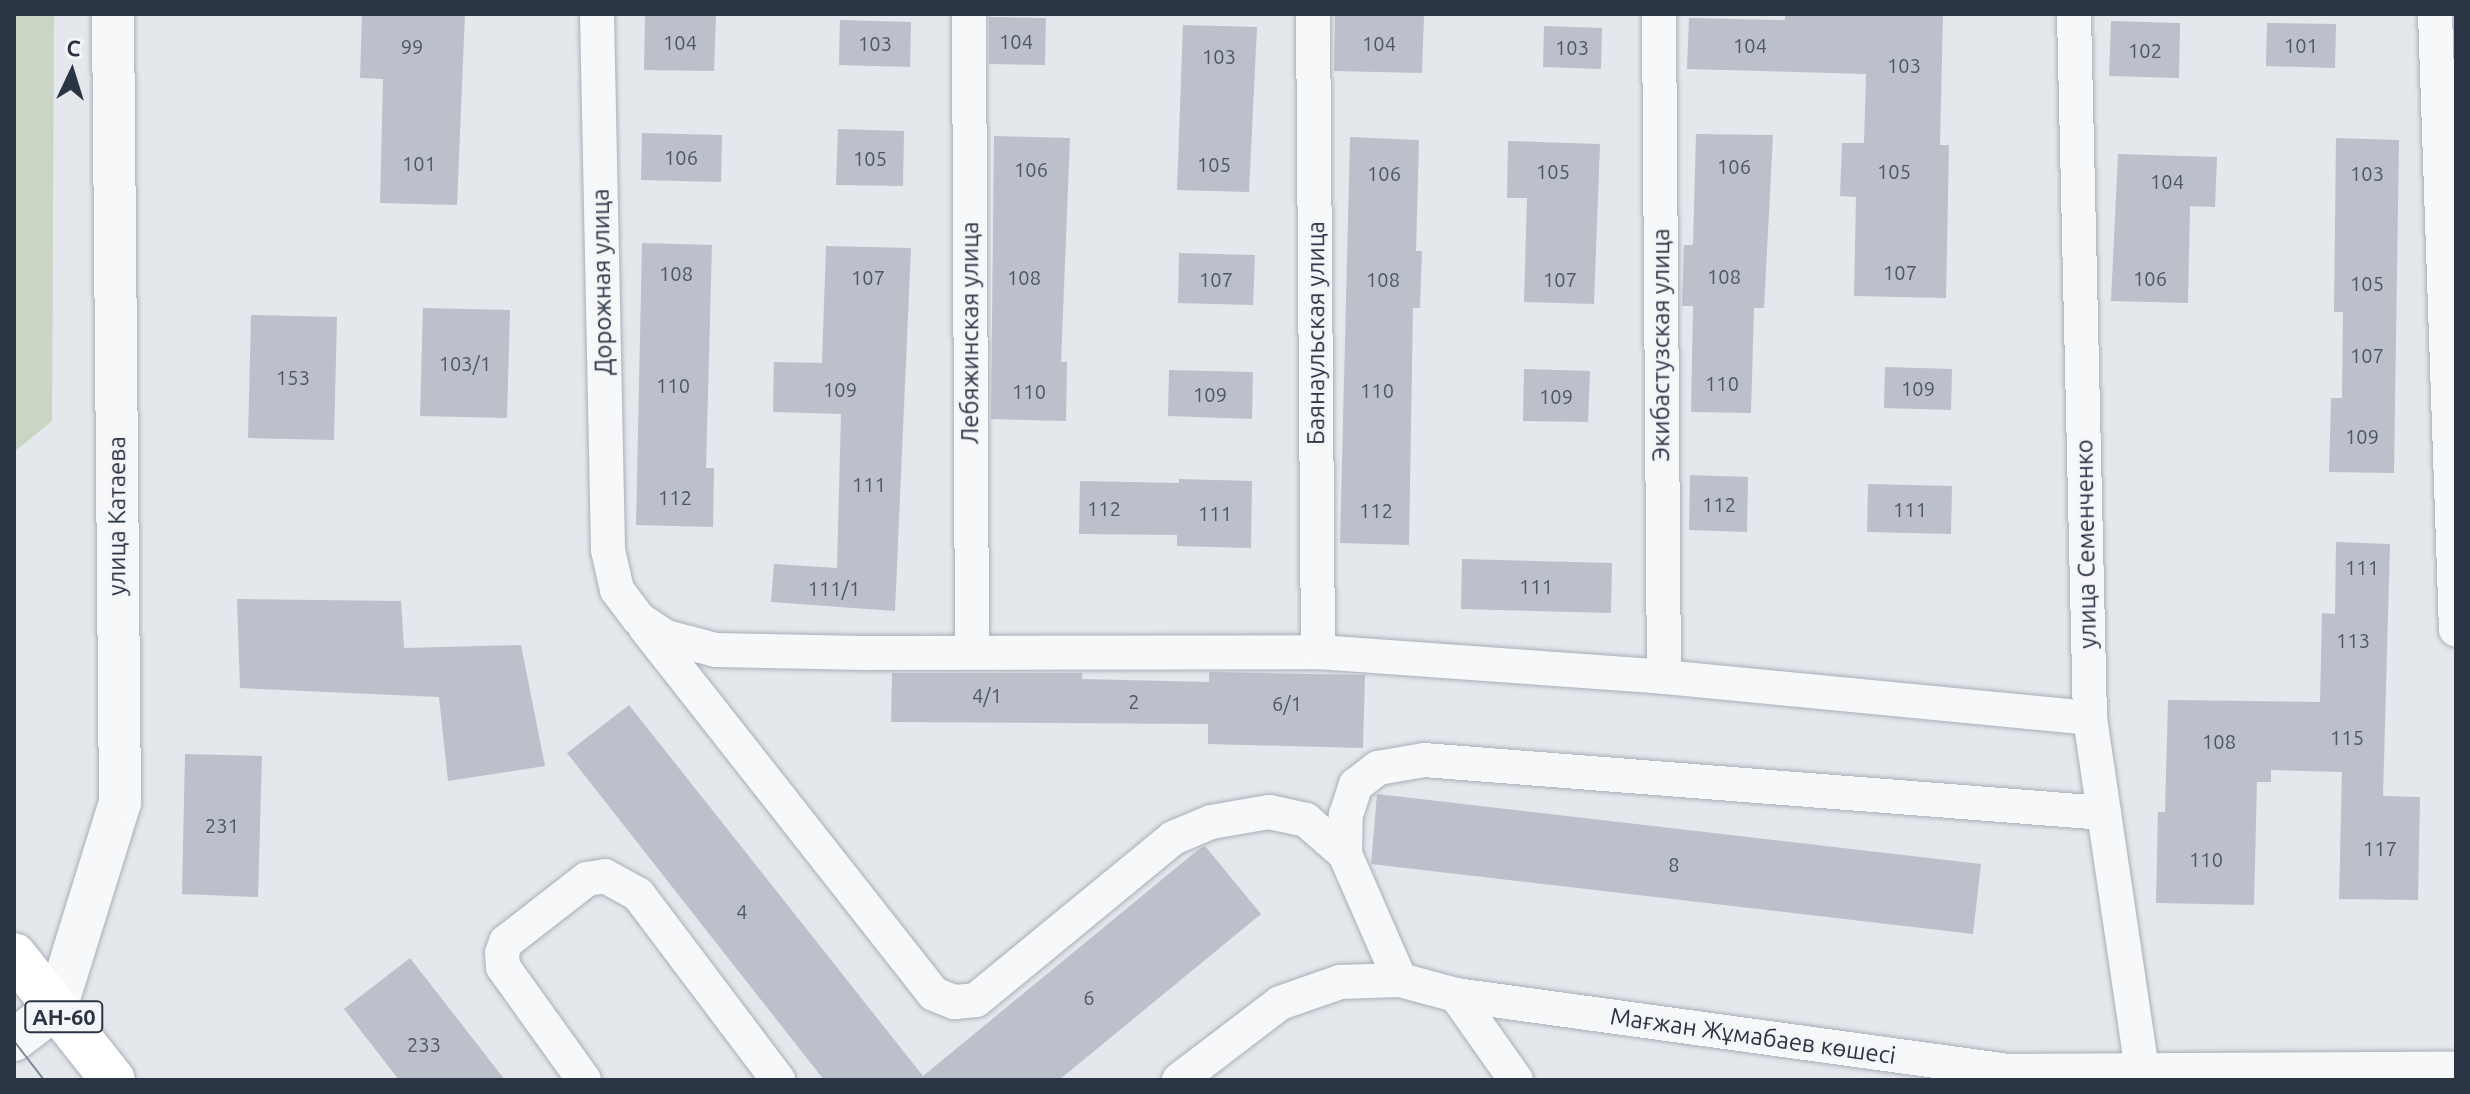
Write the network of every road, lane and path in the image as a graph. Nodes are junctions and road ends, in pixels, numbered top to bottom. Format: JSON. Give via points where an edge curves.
{"nodes":[{"id":1,"x":113,"y":14,"type":"edge"},
{"id":2,"x":597,"y":14,"type":"edge"},
{"id":3,"x":969,"y":14,"type":"edge"},
{"id":4,"x":1313,"y":14,"type":"edge"},
{"id":5,"x":1659,"y":14,"type":"edge"},
{"id":6,"x":2074,"y":14,"type":"edge"},
{"id":7,"x":2435,"y":14,"type":"edge"},
{"id":8,"x":639,"y":619,"type":"junction"},
{"id":9,"x":2456,"y":630,"type":"edge"},
{"id":10,"x":972,"y":652,"type":"junction"},
{"id":11,"x":1318,"y":652,"type":"junction"},
{"id":12,"x":1664,"y":677,"type":"junction"},
{"id":13,"x":2090,"y":718,"type":"junction"},
{"id":14,"x":2104,"y":813,"type":"junction"},
{"id":15,"x":1345,"y":854,"type":"junction"},
{"id":16,"x":14,"y":955,"type":"edge"},
{"id":17,"x":1400,"y":980,"type":"junction"},
{"id":18,"x":1456,"y":995,"type":"junction"},
{"id":19,"x":56,"y":1008,"type":"junction"},
{"id":20,"x":14,"y":1040,"type":"edge"},
{"id":21,"x":2456,"y":1069,"type":"edge"},
{"id":22,"x":2142,"y":1071,"type":"junction"},
{"id":23,"x":2012,"y":1076,"type":"edge"},
{"id":24,"x":113,"y":1080,"type":"edge"},
{"id":25,"x":584,"y":1080,"type":"edge"},
{"id":26,"x":778,"y":1080,"type":"edge"},
{"id":27,"x":1179,"y":1080,"type":"edge"},
{"id":28,"x":1516,"y":1080,"type":"edge"}],
"edges":[{"from":1,"to":19,"type":"street","name":"улица Катаева","via":[[120,802]]},
{"from":2,"to":8,"type":"street","name":"Дорожная улица","via":[[608,550],[617,590]]},
{"from":3,"to":10,"type":"street","name":"Лебяжинская улица"},
{"from":4,"to":11,"type":"street","name":"Баянаульская улица"},
{"from":5,"to":12,"type":"street","name":"Экибастузская улица"},
{"from":6,"to":13,"type":"street","name":"улица Семенченко"},
{"from":7,"to":9,"type":"street"},
{"from":8,"to":10,"type":"street","via":[[666,637],[716,650]]},
{"from":8,"to":15,"type":"street","name":"Дорожная улица","via":[[934,994],[954,1002],[976,1000],[1173,838],[1211,822],[1269,812],[1306,820]]},
{"from":10,"to":11,"type":"street"},
{"from":11,"to":12,"type":"street"},
{"from":12,"to":13,"type":"street"},
{"from":13,"to":14,"type":"street","name":"улица Семенченко"},
{"from":14,"to":15,"type":"street","via":[[1424,760],[1378,768],[1356,785],[1346,815]]},
{"from":14,"to":22,"type":"street","name":"улица Семенченко"},
{"from":15,"to":17,"type":"street"},
{"from":16,"to":19,"type":"main road","number":"АН-60"},
{"from":17,"to":18,"type":"street","name":"Мағжан Жұмабаев көшесі"},
{"from":17,"to":27,"type":"street","name":"Мағжан Жұмабаев көшесі","via":[[1340,982],[1280,1003]]},
{"from":18,"to":23,"type":"street","name":"Мағжан Жұмабаев көшесі"},
{"from":18,"to":28,"type":"street"},
{"from":19,"to":20,"type":"street"},
{"from":19,"to":24,"type":"main road","number":"АН-60"},
{"from":21,"to":22,"type":"street","name":"Мағжан Жұмабаев көшесі"},
{"from":22,"to":23,"type":"street","name":"Мағжан Жұмабаев көшесі"},
{"from":25,"to":26,"type":"street","via":[[503,967],[502,953],[506,942],[587,879],[605,876],[638,894]]}]}
